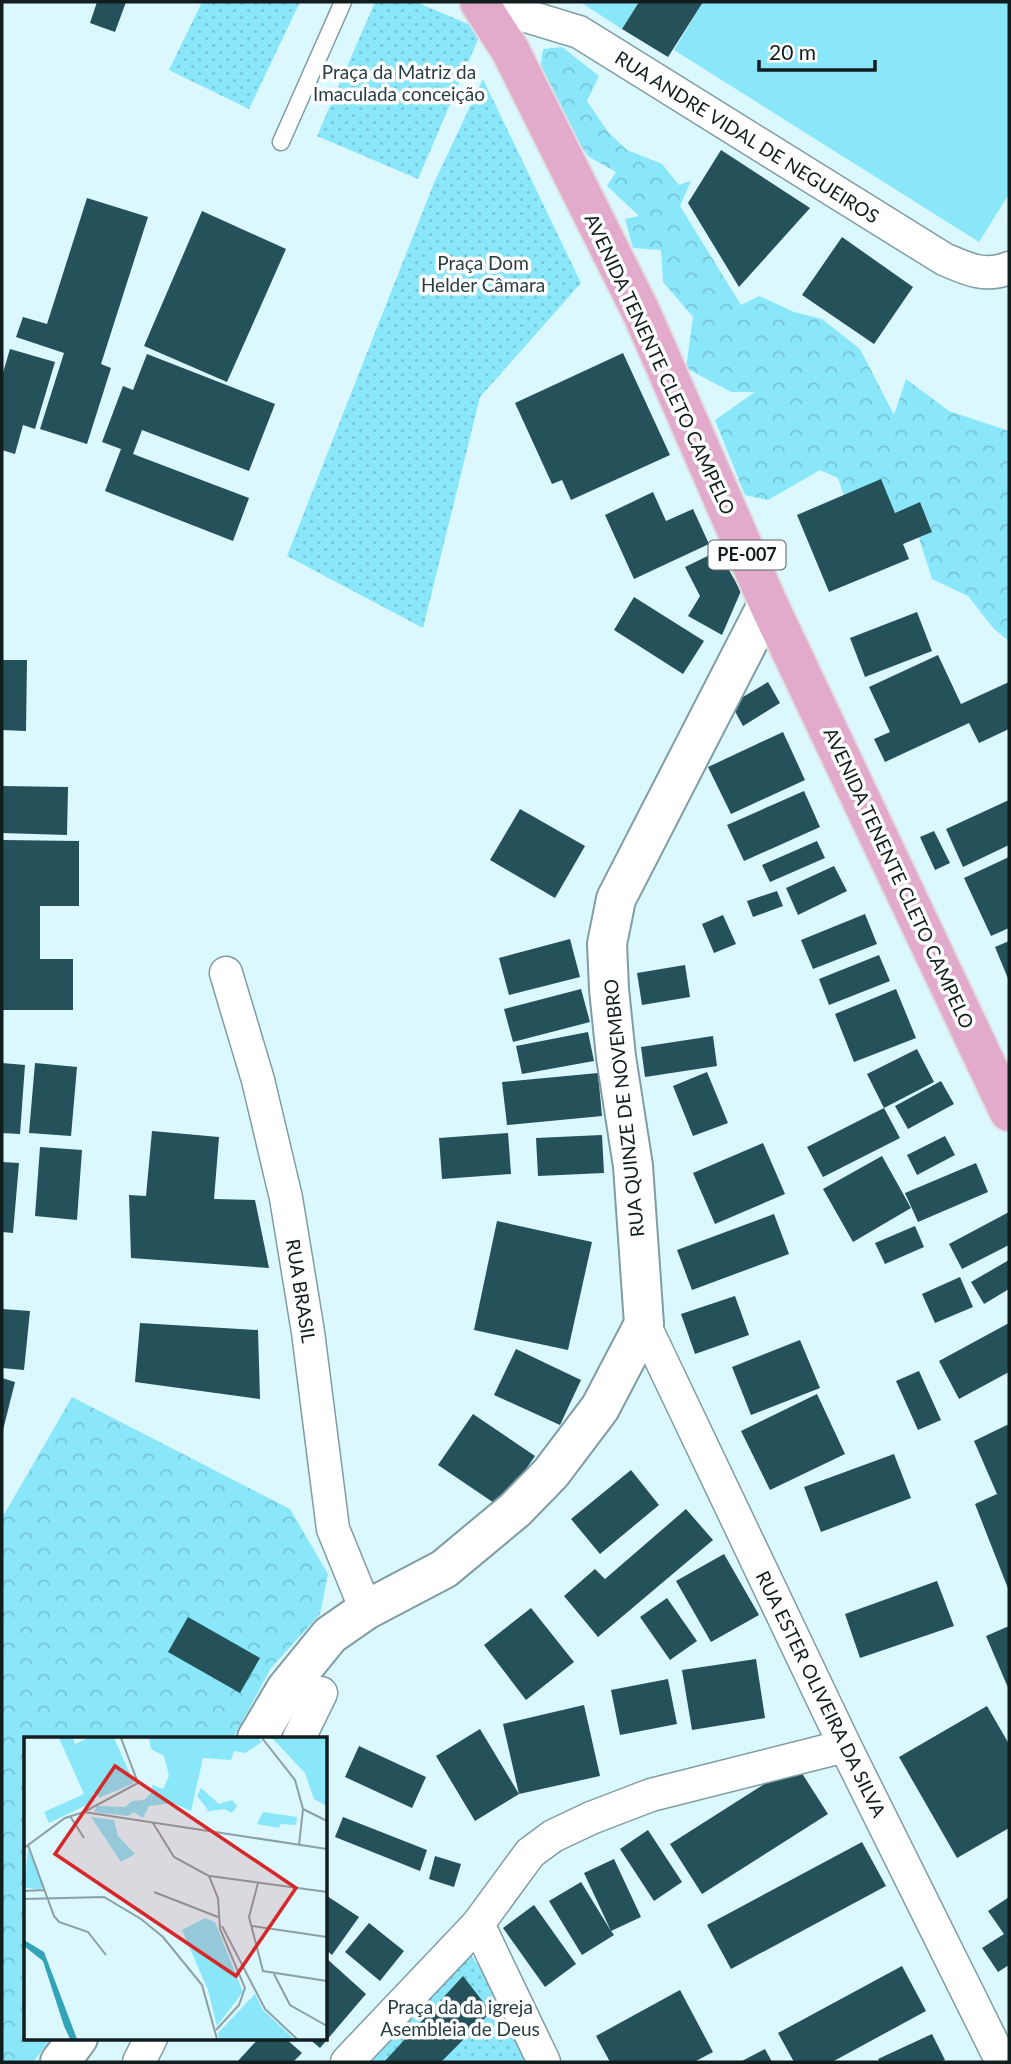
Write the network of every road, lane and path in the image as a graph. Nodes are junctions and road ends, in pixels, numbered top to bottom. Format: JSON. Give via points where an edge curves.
{"nodes":[{"id":1,"x":343,"y":2,"type":"edge"},
{"id":2,"x":479,"y":2,"type":"edge"},
{"id":3,"x":281,"y":142,"type":"dead end"},
{"id":4,"x":1009,"y":268,"type":"edge"},
{"id":5,"x":768,"y":603,"type":"junction"},
{"id":6,"x":226,"y":973,"type":"dead end"},
{"id":7,"x":1009,"y":1112,"type":"edge"},
{"id":8,"x":644,"y":1324,"type":"junction"},
{"id":9,"x":366,"y":1610,"type":"junction"},
{"id":10,"x":321,"y":1693,"type":"dead end"},
{"id":11,"x":258,"y":1737,"type":"edge"},
{"id":12,"x":299,"y":1737,"type":"edge"},
{"id":13,"x":845,"y":1746,"type":"junction"},
{"id":14,"x":478,"y":1924,"type":"junction"},
{"id":15,"x":77,"y":2039,"type":"edge"},
{"id":16,"x":150,"y":2039,"type":"edge"},
{"id":17,"x":60,"y":2062,"type":"edge"},
{"id":18,"x":139,"y":2062,"type":"edge"},
{"id":19,"x":346,"y":2062,"type":"edge"},
{"id":20,"x":544,"y":2062,"type":"edge"},
{"id":21,"x":1002,"y":2062,"type":"edge"}],
"edges":[{"from":1,"to":3,"type":"lane"},
{"from":2,"to":4,"type":"street","name":"RUA ANDRE VIDAL DE NEGUEIROS","via":[[579,32],[944,259],[978,273]]},
{"from":2,"to":5,"type":"main road","name":"AVENIDA TENENTE CLETO CAMPELO","number":"PE-007","via":[[510,50],[642,314]]},
{"from":5,"to":7,"type":"main road","name":"AVENIDA TENENTE CLETO CAMPELO","number":"PE-007"},
{"from":5,"to":8,"type":"street","name":"RUA QUINZE DE NOVEMBRO","via":[[615,899],[607,944],[633,1166]]},
{"from":6,"to":9,"type":"street","name":"RUA BRASIL","via":[[286,1198],[333,1529]]},
{"from":8,"to":9,"type":"street","via":[[600,1408],[524,1500],[444,1569]]},
{"from":8,"to":13,"type":"street","name":"RUA ESTER OLIVEIRA DA SILVA"},
{"from":9,"to":11,"type":"street","via":[[330,1636],[286,1689]]},
{"from":10,"to":12,"type":"street"},
{"from":13,"to":14,"type":"street","via":[[651,1795],[553,1836],[530,1853]]},
{"from":13,"to":21,"type":"street","name":"RUA ESTER OLIVEIRA DA SILVA"},
{"from":14,"to":19,"type":"street"},
{"from":14,"to":20,"type":"street"},
{"from":15,"to":17,"type":"street"},
{"from":16,"to":18,"type":"street"}]}
